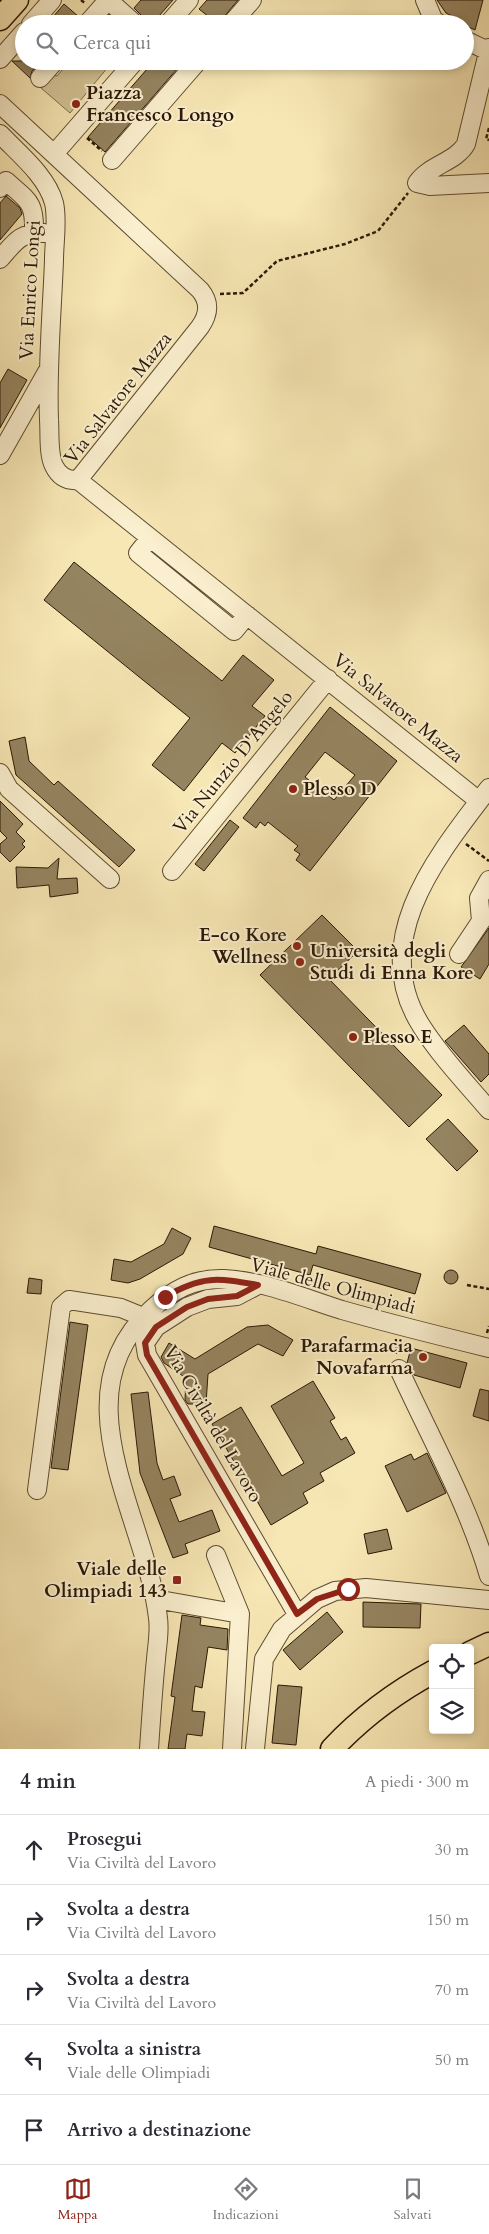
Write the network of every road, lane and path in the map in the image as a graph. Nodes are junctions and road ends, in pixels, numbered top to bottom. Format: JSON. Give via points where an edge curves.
{"nodes":[{"id":1,"x":17,"y":0,"type":"edge"},
{"id":2,"x":26,"y":0,"type":"edge"},
{"id":3,"x":189,"y":0,"type":"edge"},
{"id":4,"x":252,"y":0,"type":"edge"},
{"id":5,"x":425,"y":0,"type":"edge"},
{"id":6,"x":41,"y":12,"type":"edge"},
{"id":7,"x":95,"y":15,"type":"edge"},
{"id":8,"x":125,"y":15,"type":"edge"},
{"id":9,"x":176,"y":15,"type":"edge"},
{"id":10,"x":239,"y":15,"type":"edge"},
{"id":11,"x":431,"y":15,"type":"edge"},
{"id":12,"x":0,"y":20,"type":"edge"},
{"id":13,"x":15,"y":42,"type":"edge"},
{"id":14,"x":474,"y":44,"type":"edge"},
{"id":15,"x":488,"y":49,"type":"edge"},
{"id":16,"x":0,"y":59,"type":"edge"},
{"id":17,"x":47,"y":70,"type":"edge"},
{"id":18,"x":128,"y":70,"type":"edge"},
{"id":19,"x":190,"y":70,"type":"edge"},
{"id":20,"x":40,"y":78,"type":"dead end"},
{"id":21,"x":0,"y":104,"type":"edge"},
{"id":22,"x":77,"y":128,"type":"junction"},
{"id":23,"x":489,"y":128,"type":"edge"},
{"id":24,"x":0,"y":134,"type":"edge"},
{"id":25,"x":489,"y":140,"type":"edge"},
{"id":26,"x":54,"y":154,"type":"junction"},
{"id":27,"x":112,"y":160,"type":"joint"},
{"id":28,"x":489,"y":171,"type":"edge"},
{"id":29,"x":417,"y":182,"type":"junction"},
{"id":30,"x":489,"y":184,"type":"edge"},
{"id":31,"x":467,"y":185,"type":"junction"},
{"id":32,"x":0,"y":188,"type":"edge"},
{"id":33,"x":34,"y":233,"type":"junction"},
{"id":34,"x":55,"y":234,"type":"junction"},
{"id":35,"x":0,"y":259,"type":"edge"},
{"id":36,"x":207,"y":300,"type":"junction"},
{"id":37,"x":48,"y":371,"type":"junction"},
{"id":38,"x":0,"y":455,"type":"edge"},
{"id":39,"x":78,"y":480,"type":"junction"},
{"id":40,"x":328,"y":679,"type":"junction"},
{"id":41,"x":0,"y":773,"type":"edge"},
{"id":42,"x":484,"y":795,"type":"edge"},
{"id":43,"x":465,"y":843,"type":"dead end"},
{"id":44,"x":489,"y":861,"type":"edge"},
{"id":45,"x":172,"y":871,"type":"dead end"},
{"id":46,"x":110,"y":879,"type":"dead end"},
{"id":47,"x":489,"y":880,"type":"edge"},
{"id":48,"x":459,"y":954,"type":"dead end"},
{"id":49,"x":489,"y":1110,"type":"edge"},
{"id":50,"x":258,"y":1285,"type":"junction"},
{"id":51,"x":467,"y":1286,"type":"dead end"},
{"id":52,"x":489,"y":1289,"type":"edge"},
{"id":53,"x":143,"y":1317,"type":"junction"},
{"id":54,"x":394,"y":1325,"type":"junction"},
{"id":55,"x":489,"y":1348,"type":"edge"},
{"id":56,"x":399,"y":1369,"type":"joint"},
{"id":57,"x":37,"y":1490,"type":"dead end"},
{"id":58,"x":216,"y":1555,"type":"dead end"},
{"id":59,"x":489,"y":1576,"type":"edge"},
{"id":60,"x":155,"y":1600,"type":"junction"},
{"id":61,"x":489,"y":1600,"type":"edge"},
{"id":62,"x":240,"y":1614,"type":"junction"},
{"id":63,"x":297,"y":1614,"type":"junction"},
{"id":64,"x":489,"y":1638,"type":"edge"},
{"id":65,"x":489,"y":1644,"type":"edge"},
{"id":66,"x":474,"y":1647,"type":"edge"},
{"id":67,"x":474,"y":1651,"type":"edge"},
{"id":68,"x":429,"y":1674,"type":"edge"},
{"id":69,"x":149,"y":1749,"type":"edge"},
{"id":70,"x":232,"y":1749,"type":"edge"},
{"id":71,"x":255,"y":1749,"type":"edge"},
{"id":72,"x":332,"y":1749,"type":"edge"}],
"edges":[{"from":1,"to":12,"type":"main road"},
{"from":2,"to":6,"type":"street"},
{"from":3,"to":9,"type":"street"},
{"from":4,"to":10,"type":"street"},
{"from":5,"to":11,"type":"street"},
{"from":7,"to":8,"type":"street","via":[[108,0]]},
{"from":13,"to":16,"type":"street"},
{"from":14,"to":15,"type":"street"},
{"from":15,"to":29,"type":"street","via":[[466,144],[462,151],[424,172]]},
{"from":17,"to":20,"type":"street"},
{"from":18,"to":22,"type":"street"},
{"from":19,"to":27,"type":"street"},
{"from":21,"to":26,"type":"street"},
{"from":22,"to":26,"type":"street"},
{"from":22,"to":27,"type":"path"},
{"from":23,"to":25,"type":"path","via":[[486,139]]},
{"from":24,"to":34,"type":"street","name":"Via Enrico Longi","via":[[48,188],[54,203]]},
{"from":26,"to":36,"type":"street"},
{"from":28,"to":31,"type":"street","via":[[476,175]]},
{"from":29,"to":31,"type":"street","via":[[430,186]]},
{"from":29,"to":36,"type":"path","via":[[378,231],[345,244],[277,262],[243,293],[222,293]]},
{"from":30,"to":31,"type":"street"},
{"from":32,"to":33,"type":"street","via":[[6,181],[32,205]]},
{"from":33,"to":34,"type":"street"},
{"from":33,"to":35,"type":"street","via":[[21,236]]},
{"from":34,"to":37,"type":"street","name":"Via Enrico Longi"},
{"from":36,"to":39,"type":"street","name":"Via Salvatore Mazza","via":[[206,319]]},
{"from":37,"to":38,"type":"street","name":"Via Enrico Longi"},
{"from":37,"to":39,"type":"street","via":[[53,463],[69,480]]},
{"from":39,"to":40,"type":"street","name":"Via Salvatore Mazza"},
{"from":40,"to":42,"type":"street","name":"Via Salvatore Mazza"},
{"from":40,"to":45,"type":"street","name":"Via Nunzio D'Angelo"},
{"from":41,"to":46,"type":"street","via":[[9,789]]},
{"from":42,"to":49,"type":"street","via":[[429,872],[410,911],[401,965],[406,992],[422,1027]]},
{"from":43,"to":44,"type":"path"},
{"from":47,"to":48,"type":"street","via":[[479,898],[481,921]]},
{"from":50,"to":53,"type":"street","name":"Viale delle Olimpiadi","via":[[224,1279],[201,1280],[165,1297]]},
{"from":50,"to":54,"type":"street","name":"Viale delle Olimpiadi"},
{"from":50,"to":63,"type":"street","name":"Via Civiltà del Lavoro","via":[[237,1296],[208,1299],[187,1307],[156,1327],[145,1343],[147,1355]]},
{"from":51,"to":52,"type":"path"},
{"from":53,"to":57,"type":"street","via":[[121,1308],[69,1300],[61,1307]]},
{"from":53,"to":60,"type":"street","name":"Viale delle Olimpiadi","via":[[131,1330],[114,1365],[107,1398],[118,1473]]},
{"from":54,"to":55,"type":"street","name":"Viale delle Olimpiadi"},
{"from":54,"to":56,"type":"path"},
{"from":56,"to":59,"type":"street","via":[[455,1489]]},
{"from":58,"to":62,"type":"street"},
{"from":60,"to":62,"type":"street"},
{"from":60,"to":69,"type":"street","name":"Viale delle Olimpiadi","via":[[159,1620]]},
{"from":61,"to":63,"type":"street","via":[[348,1589],[317,1599]]},
{"from":62,"to":70,"type":"street"},
{"from":63,"to":71,"type":"street","via":[[282,1629],[264,1659]]},
{"from":64,"to":66,"type":"street"},
{"from":65,"to":67,"type":"main road"},
{"from":68,"to":72,"type":"main road","via":[[395,1693]]}]}
